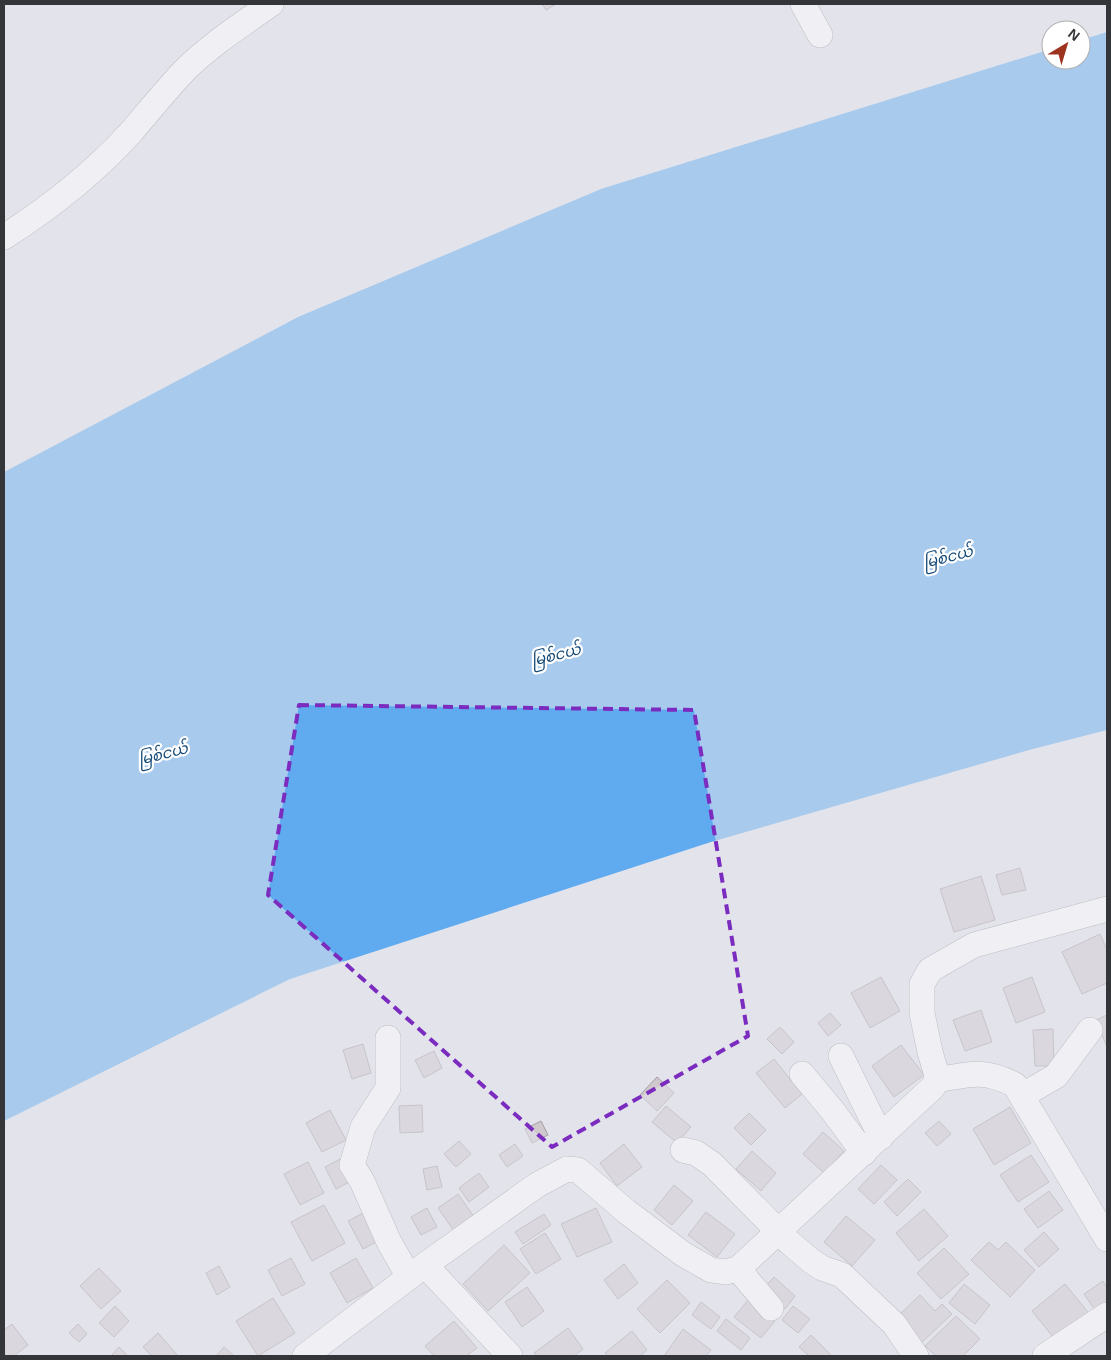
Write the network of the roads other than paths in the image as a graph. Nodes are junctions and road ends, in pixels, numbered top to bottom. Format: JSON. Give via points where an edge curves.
{"nodes":[{"id":1,"x":272,"y":4,"type":"edge"},
{"id":2,"x":803,"y":4,"type":"edge"},
{"id":3,"x":820,"y":35,"type":"dead end"},
{"id":4,"x":4,"y":238,"type":"edge"},
{"id":5,"x":1107,"y":909,"type":"edge"},
{"id":6,"x":1090,"y":1030,"type":"dead end"},
{"id":7,"x":388,"y":1038,"type":"dead end"},
{"id":8,"x":841,"y":1056,"type":"dead end"},
{"id":9,"x":802,"y":1074,"type":"dead end"},
{"id":10,"x":937,"y":1080,"type":"junction"},
{"id":11,"x":1023,"y":1095,"type":"junction"},
{"id":12,"x":873,"y":1145,"type":"junction"},
{"id":13,"x":683,"y":1150,"type":"dead end"},
{"id":14,"x":779,"y":1230,"type":"junction"},
{"id":15,"x":1107,"y":1238,"type":"edge"},
{"id":16,"x":738,"y":1269,"type":"junction"},
{"id":17,"x":417,"y":1271,"type":"junction"},
{"id":18,"x":771,"y":1308,"type":"dead end"},
{"id":19,"x":1107,"y":1315,"type":"edge"},
{"id":20,"x":305,"y":1356,"type":"edge"},
{"id":21,"x":510,"y":1356,"type":"edge"},
{"id":22,"x":916,"y":1356,"type":"edge"},
{"id":23,"x":1045,"y":1356,"type":"edge"}],
"edges":[{"from":1,"to":4,"type":"street","via":[[212,46],[184,71],[81,182]]},
{"from":2,"to":3,"type":"street"},
{"from":5,"to":10,"type":"street","via":[[974,945],[930,970],[922,984],[922,1014]]},
{"from":6,"to":11,"type":"street","via":[[1056,1076]]},
{"from":7,"to":17,"type":"street","via":[[388,1088],[363,1127],[352,1165],[389,1242]]},
{"from":8,"to":12,"type":"street"},
{"from":9,"to":12,"type":"street","via":[[832,1110]]},
{"from":10,"to":11,"type":"street","via":[[966,1075],[996,1075],[1015,1085]]},
{"from":10,"to":12,"type":"street","via":[[934,1087]]},
{"from":11,"to":15,"type":"street","via":[[1044,1136]]},
{"from":12,"to":14,"type":"street"},
{"from":13,"to":14,"type":"street","via":[[696,1153],[712,1164]]},
{"from":14,"to":16,"type":"street"},
{"from":14,"to":22,"type":"street","via":[[810,1260],[842,1275],[894,1324]]},
{"from":16,"to":17,"type":"street","via":[[725,1272],[711,1270],[683,1254],[578,1170],[567,1169],[537,1185]]},
{"from":16,"to":18,"type":"street"},
{"from":17,"to":20,"type":"street"},
{"from":17,"to":21,"type":"street"},
{"from":19,"to":23,"type":"street"}]}
